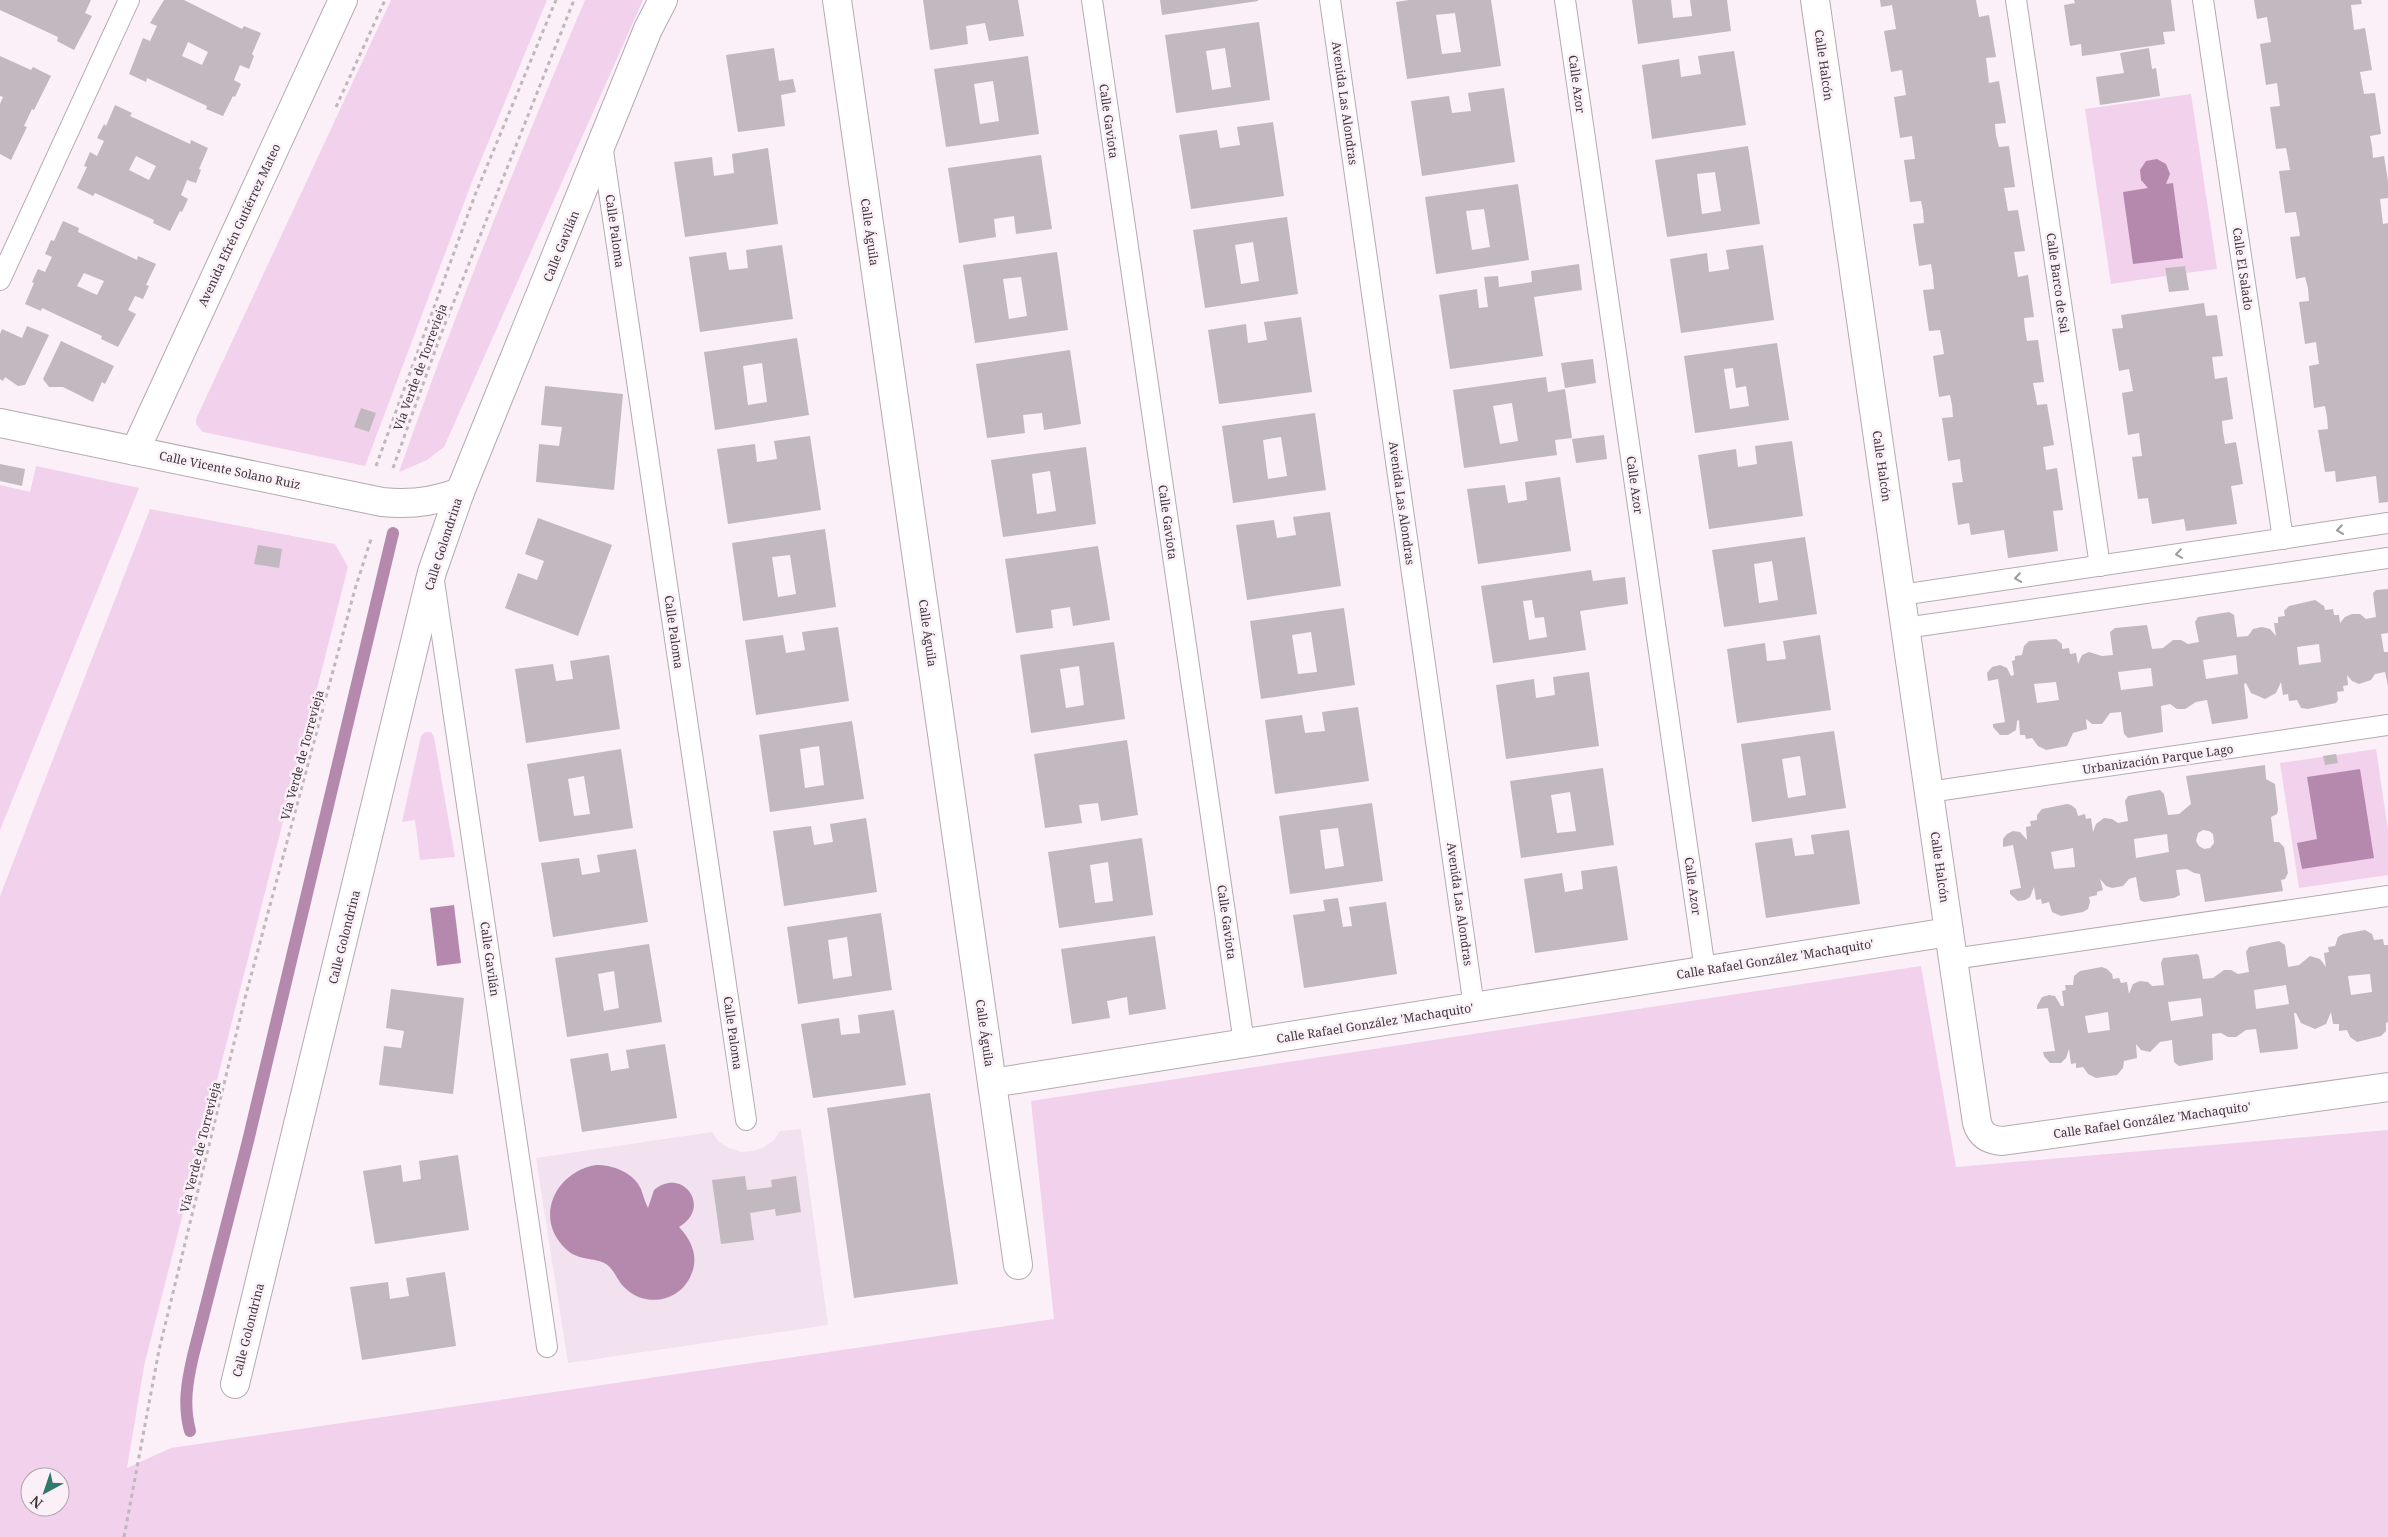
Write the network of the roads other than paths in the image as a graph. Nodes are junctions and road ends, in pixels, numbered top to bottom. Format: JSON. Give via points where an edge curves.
{"nodes":[{"id":1,"x":129,"y":0,"type":"edge"},
{"id":2,"x":343,"y":0,"type":"edge"},
{"id":3,"x":663,"y":0,"type":"edge"},
{"id":4,"x":837,"y":0,"type":"edge"},
{"id":5,"x":1092,"y":0,"type":"edge"},
{"id":6,"x":1330,"y":0,"type":"edge"},
{"id":7,"x":1565,"y":0,"type":"edge"},
{"id":8,"x":1814,"y":0,"type":"edge"},
{"id":9,"x":2016,"y":0,"type":"edge"},
{"id":10,"x":2203,"y":0,"type":"edge"},
{"id":11,"x":602,"y":144,"type":"junction"},
{"id":12,"x":0,"y":280,"type":"edge"},
{"id":13,"x":0,"y":422,"type":"edge"},
{"id":14,"x":135,"y":451,"type":"junction"},
{"id":15,"x":460,"y":492,"type":"junction"},
{"id":16,"x":2388,"y":523,"type":"edge"},
{"id":17,"x":2283,"y":539,"type":"junction"},
{"id":18,"x":2388,"y":558,"type":"edge"},
{"id":19,"x":2100,"y":566,"type":"junction"},
{"id":20,"x":432,"y":572,"type":"junction"},
{"id":21,"x":1901,"y":595,"type":"junction"},
{"id":22,"x":1905,"y":628,"type":"junction"},
{"id":23,"x":2388,"y":726,"type":"edge"},
{"id":24,"x":1929,"y":792,"type":"junction"},
{"id":25,"x":2388,"y":896,"type":"edge"},
{"id":26,"x":1949,"y":932,"type":"junction"},
{"id":27,"x":1953,"y":959,"type":"junction"},
{"id":28,"x":1705,"y":970,"type":"junction"},
{"id":29,"x":1474,"y":1007,"type":"junction"},
{"id":30,"x":1244,"y":1043,"type":"junction"},
{"id":31,"x":992,"y":1083,"type":"junction"},
{"id":32,"x":2388,"y":1087,"type":"edge"},
{"id":33,"x":746,"y":1120,"type":"dead end"},
{"id":34,"x":1018,"y":1265,"type":"dead end"},
{"id":35,"x":547,"y":1347,"type":"dead end"},
{"id":36,"x":235,"y":1384,"type":"dead end"}],
"edges":[{"from":1,"to":12,"type":"lane"},
{"from":2,"to":14,"type":"street","name":"Avenida Efrén Gutiérrez Mateo"},
{"from":3,"to":11,"type":"street","name":"Calle Gavilán","via":[[648,29]]},
{"from":4,"to":31,"type":"street","name":"Calle Águila"},
{"from":5,"to":30,"type":"lane","name":"Calle Gaviota"},
{"from":6,"to":29,"type":"lane","name":"Avenida Las Alondras"},
{"from":7,"to":28,"type":"lane","name":"Calle Azor"},
{"from":8,"to":21,"type":"street","name":"Calle Halcón"},
{"from":9,"to":19,"type":"lane","name":"Calle Barco de Sal"},
{"from":10,"to":17,"type":"lane","name":"Calle El Salado"},
{"from":11,"to":15,"type":"street","name":"Calle Gavilán"},
{"from":11,"to":33,"type":"lane","name":"Calle Paloma"},
{"from":13,"to":14,"type":"street","name":"Calle Vicente Solano Ruiz"},
{"from":14,"to":15,"type":"street","name":"Calle Vicente Solano Ruiz","via":[[403,505],[441,499]]},
{"from":15,"to":20,"type":"street","name":"Calle Golondrina"},
{"from":16,"to":17,"type":"lane","one_way":true},
{"from":17,"to":19,"type":"lane","one_way":true},
{"from":18,"to":22,"type":"lane"},
{"from":19,"to":21,"type":"lane","one_way":true},
{"from":20,"to":35,"type":"lane","name":"Calle Gavilán"},
{"from":20,"to":36,"type":"street","name":"Calle Golondrina"},
{"from":21,"to":22,"type":"street","name":"Calle Halcón"},
{"from":22,"to":24,"type":"street","name":"Calle Halcón"},
{"from":23,"to":24,"type":"lane","name":"Urbanización Parque Lago"},
{"from":24,"to":26,"type":"street","name":"Calle Halcón"},
{"from":25,"to":27,"type":"lane"},
{"from":26,"to":27,"type":"street","name":"Calle Rafael González 'Machaquito'"},
{"from":26,"to":28,"type":"street","name":"Calle Rafael González 'Machaquito'"},
{"from":27,"to":32,"type":"street","name":"Calle Rafael González 'Machaquito'","via":[[1977,1123],[1988,1139],[2002,1141]]},
{"from":28,"to":29,"type":"street","name":"Calle Rafael González 'Machaquito'"},
{"from":29,"to":30,"type":"street","name":"Calle Rafael González 'Machaquito'"},
{"from":30,"to":31,"type":"street","name":"Calle Rafael González 'Machaquito'"},
{"from":31,"to":34,"type":"street","name":"Calle Águila"}]}
